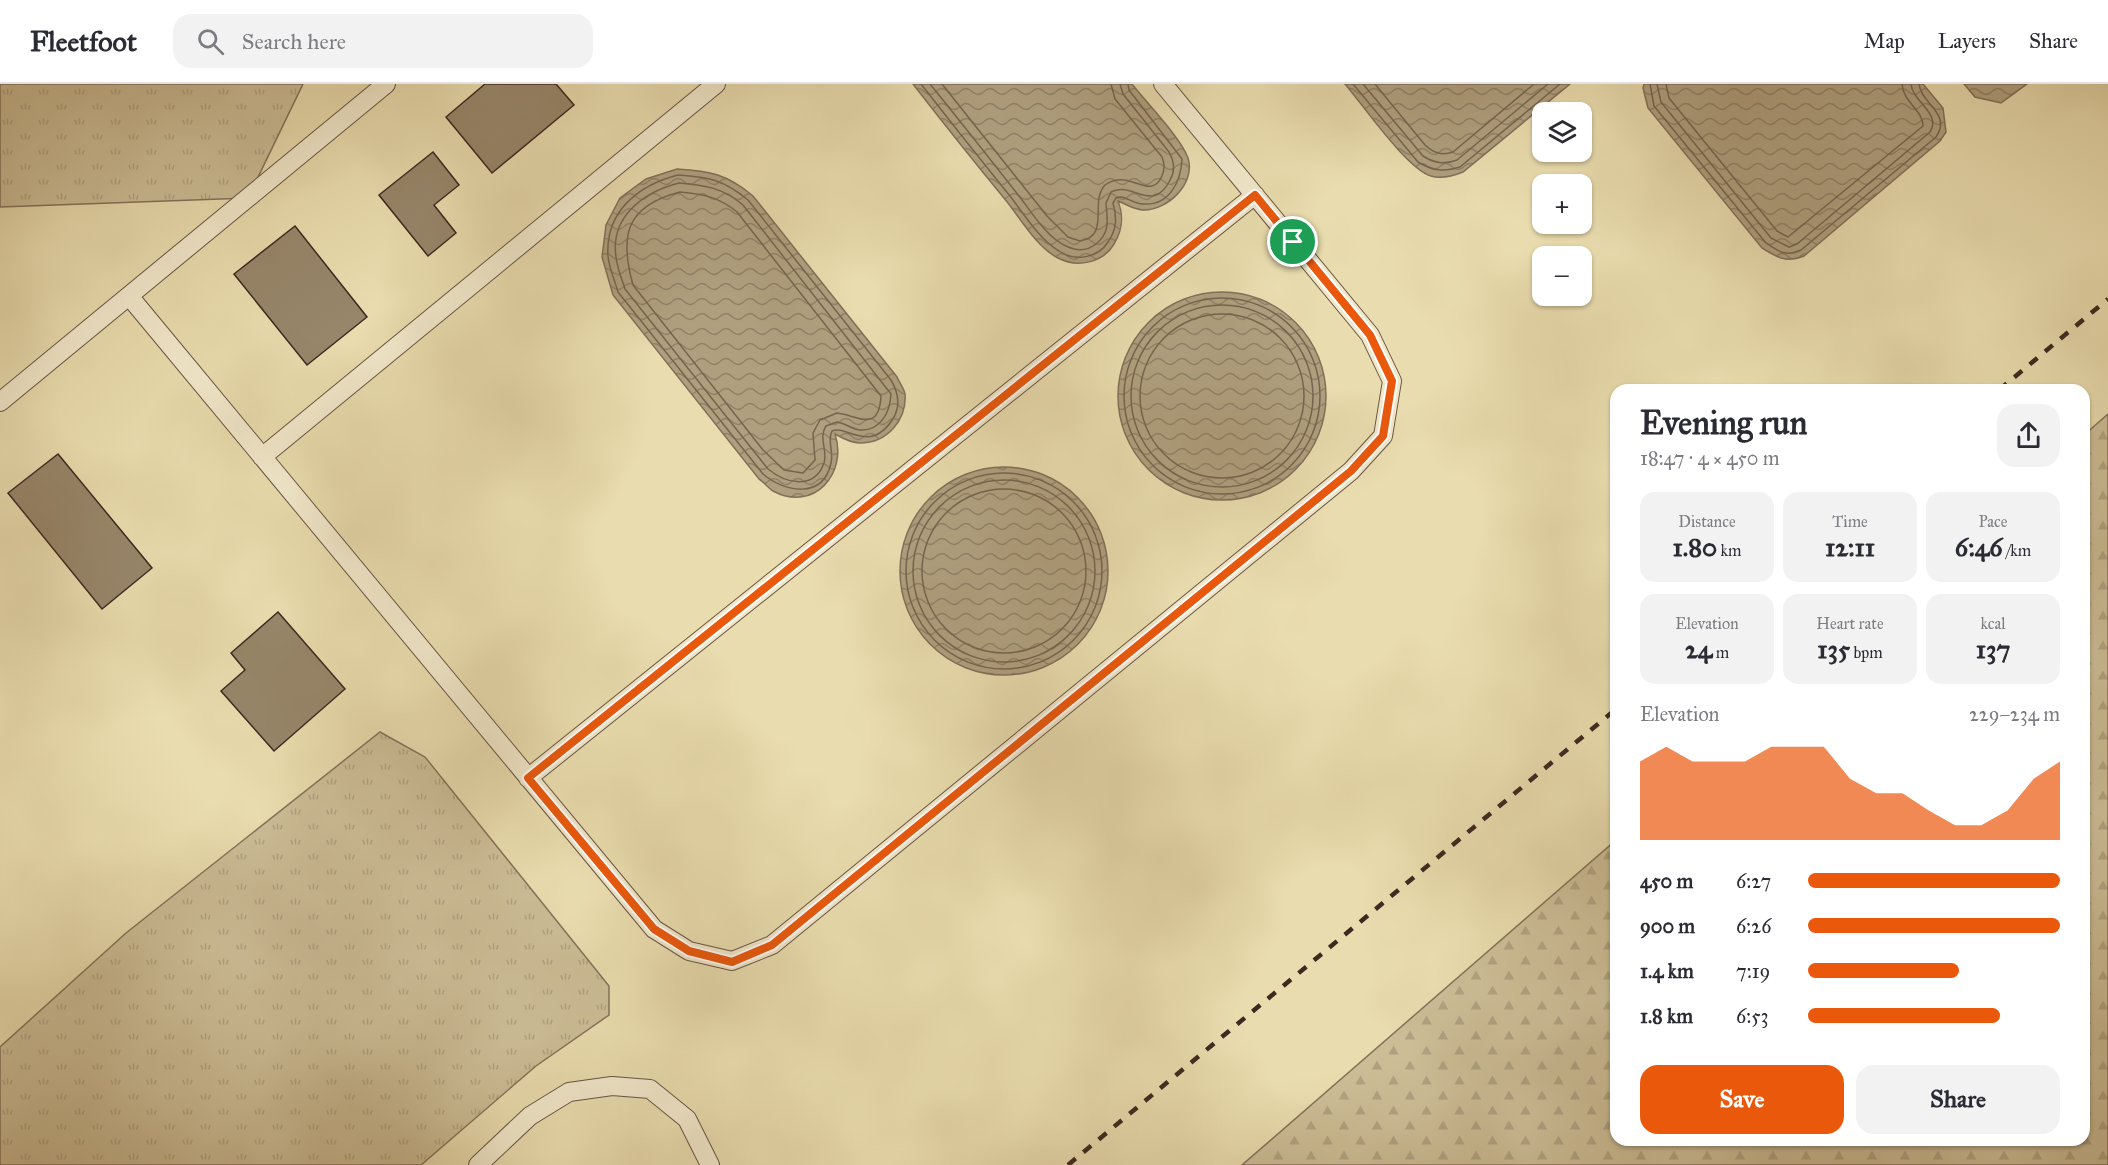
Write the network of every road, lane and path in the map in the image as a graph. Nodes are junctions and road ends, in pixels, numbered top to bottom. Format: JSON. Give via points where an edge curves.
{"nodes":[{"id":1,"x":386,"y":84,"type":"edge"},
{"id":2,"x":716,"y":84,"type":"edge"},
{"id":3,"x":1163,"y":84,"type":"edge"},
{"id":4,"x":1255,"y":195,"type":"junction"},
{"id":5,"x":129,"y":296,"type":"junction"},
{"id":6,"x":0,"y":402,"type":"edge"},
{"id":7,"x":262,"y":457,"type":"junction"},
{"id":8,"x":528,"y":778,"type":"junction"},
{"id":9,"x":478,"y":1165,"type":"edge"},
{"id":10,"x":710,"y":1165,"type":"edge"}],
"edges":[{"from":1,"to":5,"type":"lane"},
{"from":2,"to":7,"type":"lane"},
{"from":3,"to":4,"type":"lane"},
{"from":4,"to":8,"type":"lane"},
{"from":4,"to":8,"type":"lane","via":[[1370,335],[1392,381],[1383,436],[1351,471],[772,945],[732,962],[689,951],[654,929]]},
{"from":5,"to":6,"type":"lane"},
{"from":5,"to":7,"type":"lane"},
{"from":7,"to":8,"type":"lane"},
{"from":9,"to":10,"type":"lane","via":[[530,1116],[569,1092],[612,1086],[650,1089],[687,1119]]}]}
